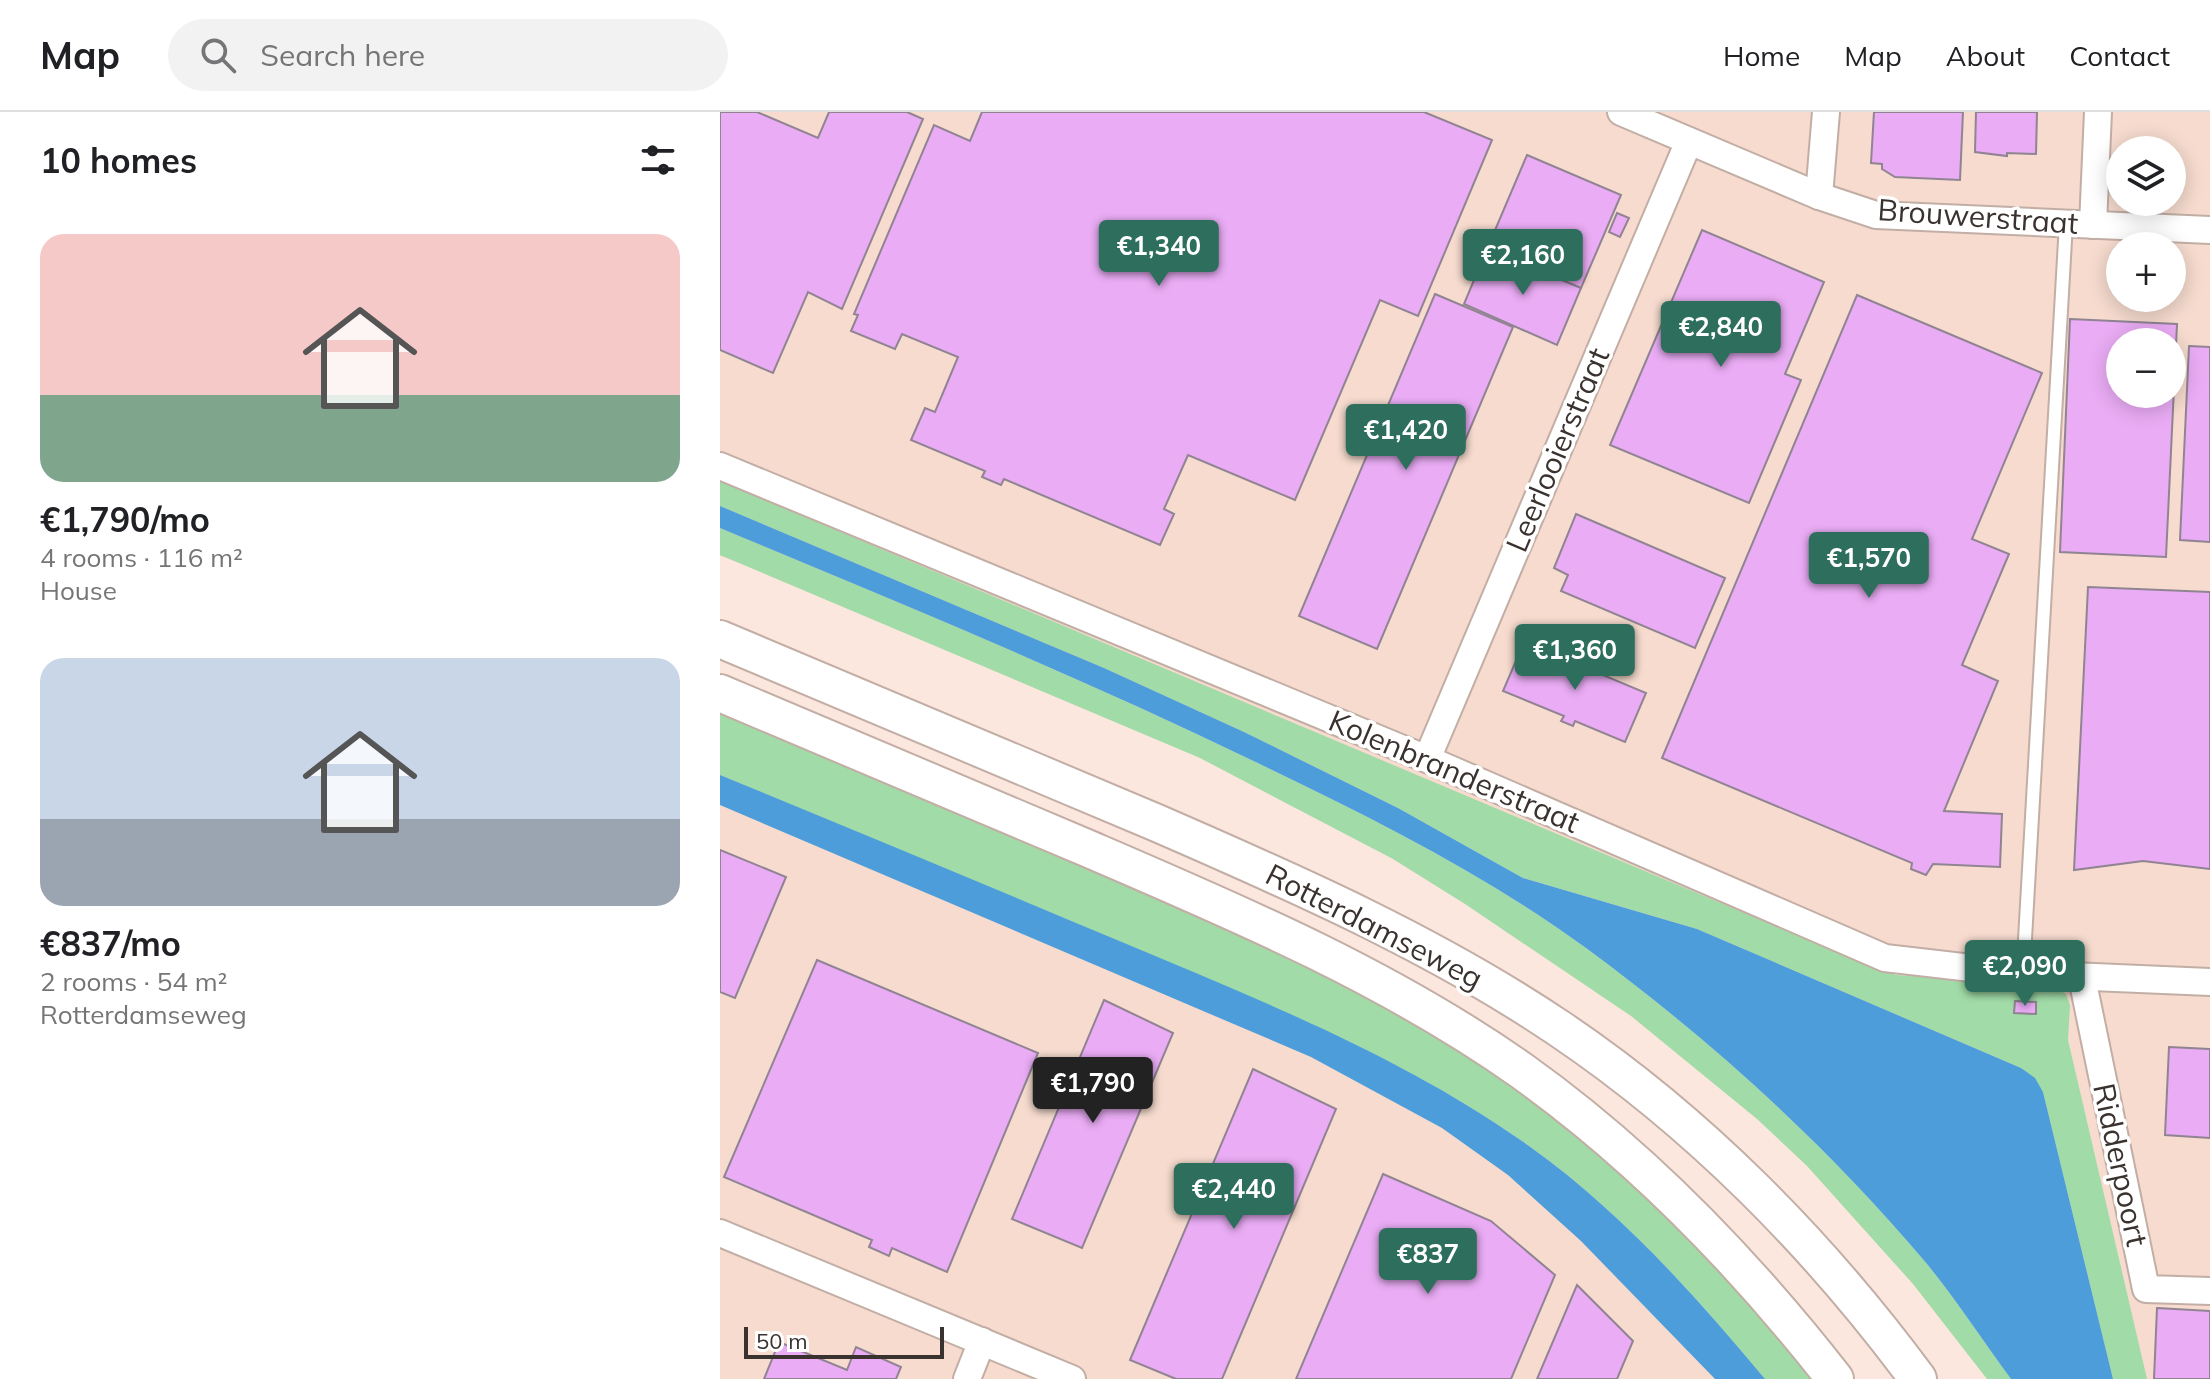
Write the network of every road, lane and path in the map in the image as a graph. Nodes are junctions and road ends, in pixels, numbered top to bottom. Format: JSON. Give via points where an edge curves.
{"nodes":[{"id":1,"x":1621,"y":112,"type":"edge"},
{"id":2,"x":1826,"y":112,"type":"edge"},
{"id":3,"x":2098,"y":112,"type":"edge"},
{"id":4,"x":1689,"y":141,"type":"junction"},
{"id":5,"x":1819,"y":196,"type":"junction"},
{"id":6,"x":2066,"y":223,"type":"junction"},
{"id":7,"x":2093,"y":225,"type":"junction"},
{"id":8,"x":2210,"y":230,"type":"edge"},
{"id":9,"x":720,"y":466,"type":"edge"},
{"id":10,"x":720,"y":639,"type":"edge"},
{"id":11,"x":720,"y":693,"type":"edge"},
{"id":12,"x":1427,"y":759,"type":"junction"},
{"id":13,"x":2023,"y":974,"type":"junction"},
{"id":14,"x":2082,"y":978,"type":"junction"},
{"id":15,"x":2210,"y":982,"type":"edge"},
{"id":16,"x":720,"y":1233,"type":"edge"},
{"id":17,"x":2210,"y":1291,"type":"edge"},
{"id":18,"x":982,"y":1341,"type":"junction"},
{"id":19,"x":967,"y":1379,"type":"edge"},
{"id":20,"x":1072,"y":1379,"type":"edge"},
{"id":21,"x":1835,"y":1379,"type":"edge"},
{"id":22,"x":1918,"y":1379,"type":"edge"}],
"edges":[{"from":1,"to":4,"type":"street","name":"Brouwerstraat"},
{"from":2,"to":5,"type":"street"},
{"from":3,"to":7,"type":"street"},
{"from":4,"to":5,"type":"street","name":"Brouwerstraat"},
{"from":4,"to":12,"type":"street","name":"Leerlooierstraat"},
{"from":5,"to":6,"type":"street","name":"Brouwerstraat","via":[[1876,215]]},
{"from":6,"to":7,"type":"street","name":"Brouwerstraat"},
{"from":6,"to":13,"type":"lane"},
{"from":7,"to":8,"type":"street","name":"Brouwerstraat"},
{"from":9,"to":12,"type":"street","name":"Kolenbranderstraat"},
{"from":10,"to":22,"type":"main road","name":"Rotterdamseweg","via":[[1271,873],[1452,962],[1560,1029],[1746,1181],[1836,1276]]},
{"from":11,"to":21,"type":"main road","name":"Rotterdamseweg","via":[[1225,907],[1341,963],[1449,1024],[1566,1105],[1673,1197],[1785,1315]]},
{"from":12,"to":13,"type":"street","name":"Kolenbranderstraat","via":[[1885,958]]},
{"from":13,"to":14,"type":"street","name":"Kolenbranderstraat"},
{"from":14,"to":15,"type":"street","name":"Kolenbranderstraat"},
{"from":14,"to":17,"type":"street","name":"Ridderpoort","via":[[2146,1289]]},
{"from":16,"to":18,"type":"street"},
{"from":18,"to":19,"type":"street"},
{"from":18,"to":20,"type":"street"}]}
